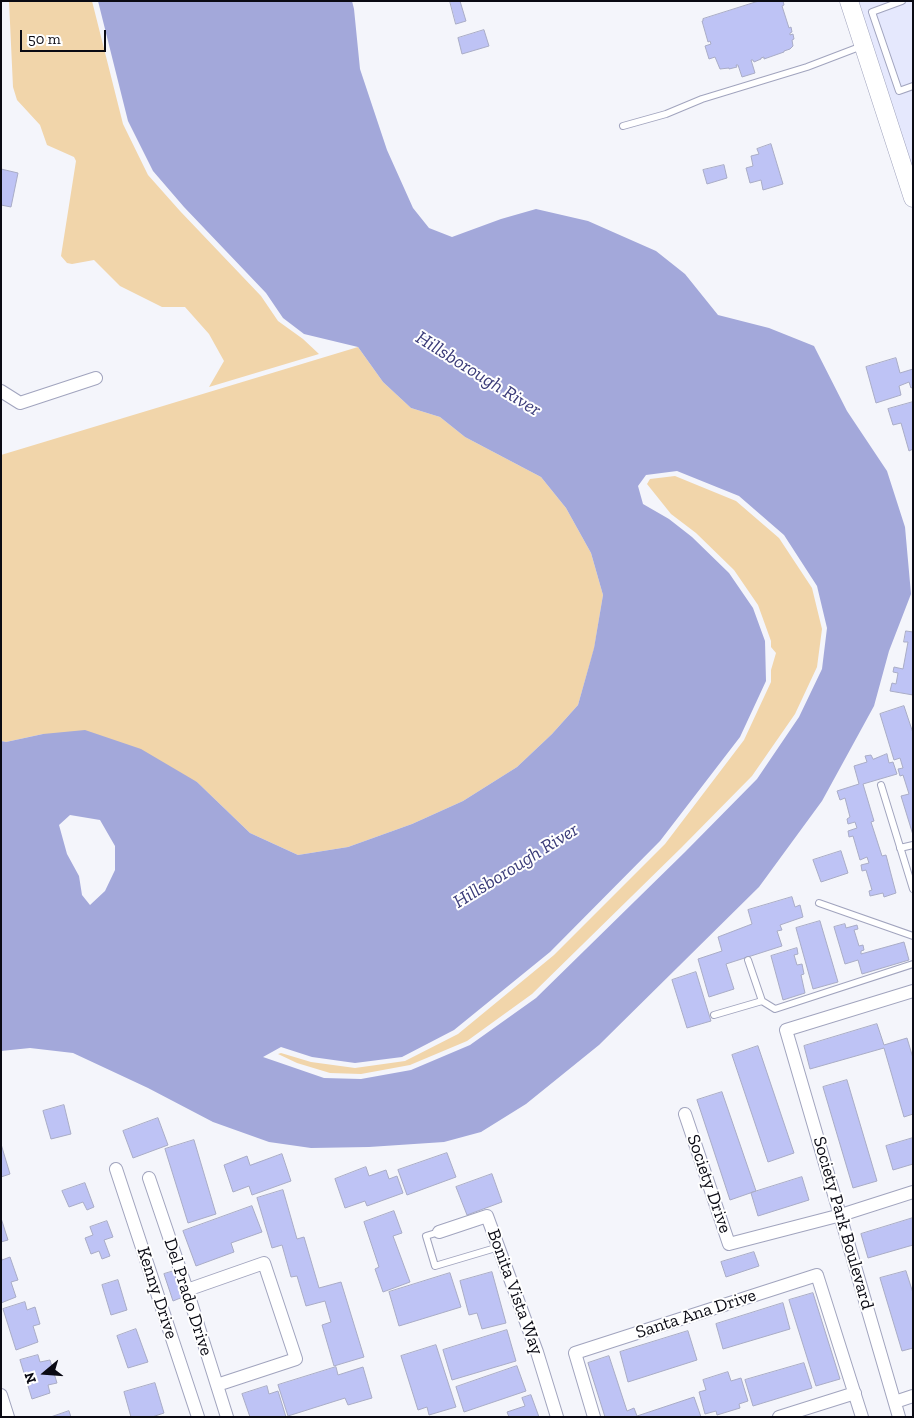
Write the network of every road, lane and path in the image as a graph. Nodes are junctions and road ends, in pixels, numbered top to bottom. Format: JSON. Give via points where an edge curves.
{"nodes":[{"id":1,"x":849,"y":1,"type":"edge"},
{"id":2,"x":902,"y":1,"type":"edge"},
{"id":3,"x":864,"y":45,"type":"junction"},
{"id":4,"x":890,"y":64,"type":"junction"},
{"id":5,"x":871,"y":70,"type":"junction"},
{"id":6,"x":913,"y":86,"type":"edge"},
{"id":7,"x":623,"y":126,"type":"dead end"},
{"id":8,"x":913,"y":198,"type":"edge"},
{"id":9,"x":96,"y":378,"type":"dead end"},
{"id":10,"x":1,"y":391,"type":"edge"},
{"id":11,"x":881,"y":785,"type":"dead end"},
{"id":12,"x":913,"y":845,"type":"edge"},
{"id":13,"x":900,"y":848,"type":"junction"},
{"id":14,"x":913,"y":889,"type":"edge"},
{"id":15,"x":819,"y":902,"type":"dead end"},
{"id":16,"x":913,"y":936,"type":"edge"},
{"id":17,"x":748,"y":960,"type":"dead end"},
{"id":18,"x":913,"y":964,"type":"edge"},
{"id":19,"x":913,"y":991,"type":"edge"},
{"id":20,"x":762,"y":1001,"type":"junction"},
{"id":21,"x":714,"y":1015,"type":"dead end"},
{"id":22,"x":685,"y":1114,"type":"dead end"},
{"id":23,"x":116,"y":1169,"type":"dead end"},
{"id":24,"x":149,"y":1178,"type":"dead end"},
{"id":25,"x":913,"y":1192,"type":"edge"},
{"id":26,"x":841,"y":1214,"type":"junction"},
{"id":27,"x":439,"y":1232,"type":"joint"},
{"id":28,"x":499,"y":1247,"type":"junction"},
{"id":29,"x":187,"y":1290,"type":"junction"},
{"id":30,"x":217,"y":1385,"type":"junction"},
{"id":31,"x":855,"y":1393,"type":"junction"},
{"id":32,"x":1,"y":1396,"type":"edge"},
{"id":33,"x":913,"y":1396,"type":"edge"},
{"id":34,"x":894,"y":1402,"type":"junction"},
{"id":35,"x":8,"y":1417,"type":"edge"},
{"id":36,"x":198,"y":1417,"type":"edge"},
{"id":37,"x":227,"y":1417,"type":"edge"},
{"id":38,"x":557,"y":1417,"type":"edge"},
{"id":39,"x":594,"y":1417,"type":"edge"},
{"id":40,"x":779,"y":1417,"type":"edge"},
{"id":41,"x":862,"y":1417,"type":"edge"},
{"id":42,"x":899,"y":1417,"type":"edge"}],
"edges":[{"from":1,"to":3,"type":"street"},
{"from":2,"to":4,"type":"lane","via":[[872,12]]},
{"from":3,"to":5,"type":"street"},
{"from":3,"to":7,"type":"lane"},
{"from":4,"to":5,"type":"lane"},
{"from":4,"to":6,"type":"lane","via":[[899,91]]},
{"from":5,"to":8,"type":"street"},
{"from":9,"to":10,"type":"street","via":[[20,403]]},
{"from":11,"to":13,"type":"lane"},
{"from":12,"to":13,"type":"lane"},
{"from":13,"to":14,"type":"lane"},
{"from":15,"to":16,"type":"lane"},
{"from":17,"to":20,"type":"lane"},
{"from":18,"to":20,"type":"lane","via":[[775,1009]]},
{"from":19,"to":26,"type":"street","name":"Society Park Boulevard","via":[[786,1030]]},
{"from":20,"to":21,"type":"lane"},
{"from":22,"to":26,"type":"street","name":"Society Drive","via":[[729,1244]]},
{"from":23,"to":36,"type":"street","name":"Kenny Drive"},
{"from":24,"to":29,"type":"street","name":"Del Prado Drive"},
{"from":25,"to":26,"type":"street","name":"Society Drive"},
{"from":26,"to":34,"type":"street","name":"Society Park Boulevard"},
{"from":27,"to":28,"type":"street","name":"Bonita Vista Way","via":[[488,1216]]},
{"from":27,"to":28,"type":"lane","via":[[426,1236],[436,1266]]},
{"from":28,"to":38,"type":"street","name":"Bonita Vista Way"},
{"from":29,"to":30,"type":"street","name":"Del Prado Drive"},
{"from":29,"to":30,"type":"street","via":[[264,1263],[296,1359]]},
{"from":30,"to":37,"type":"street","name":"Del Prado Drive"},
{"from":31,"to":39,"type":"street","name":"Santa Ana Drive","via":[[817,1275],[575,1353]]},
{"from":31,"to":40,"type":"street"},
{"from":31,"to":41,"type":"street"},
{"from":32,"to":35,"type":"street"},
{"from":33,"to":34,"type":"street"},
{"from":34,"to":42,"type":"street","name":"Society Park Boulevard"}]}
